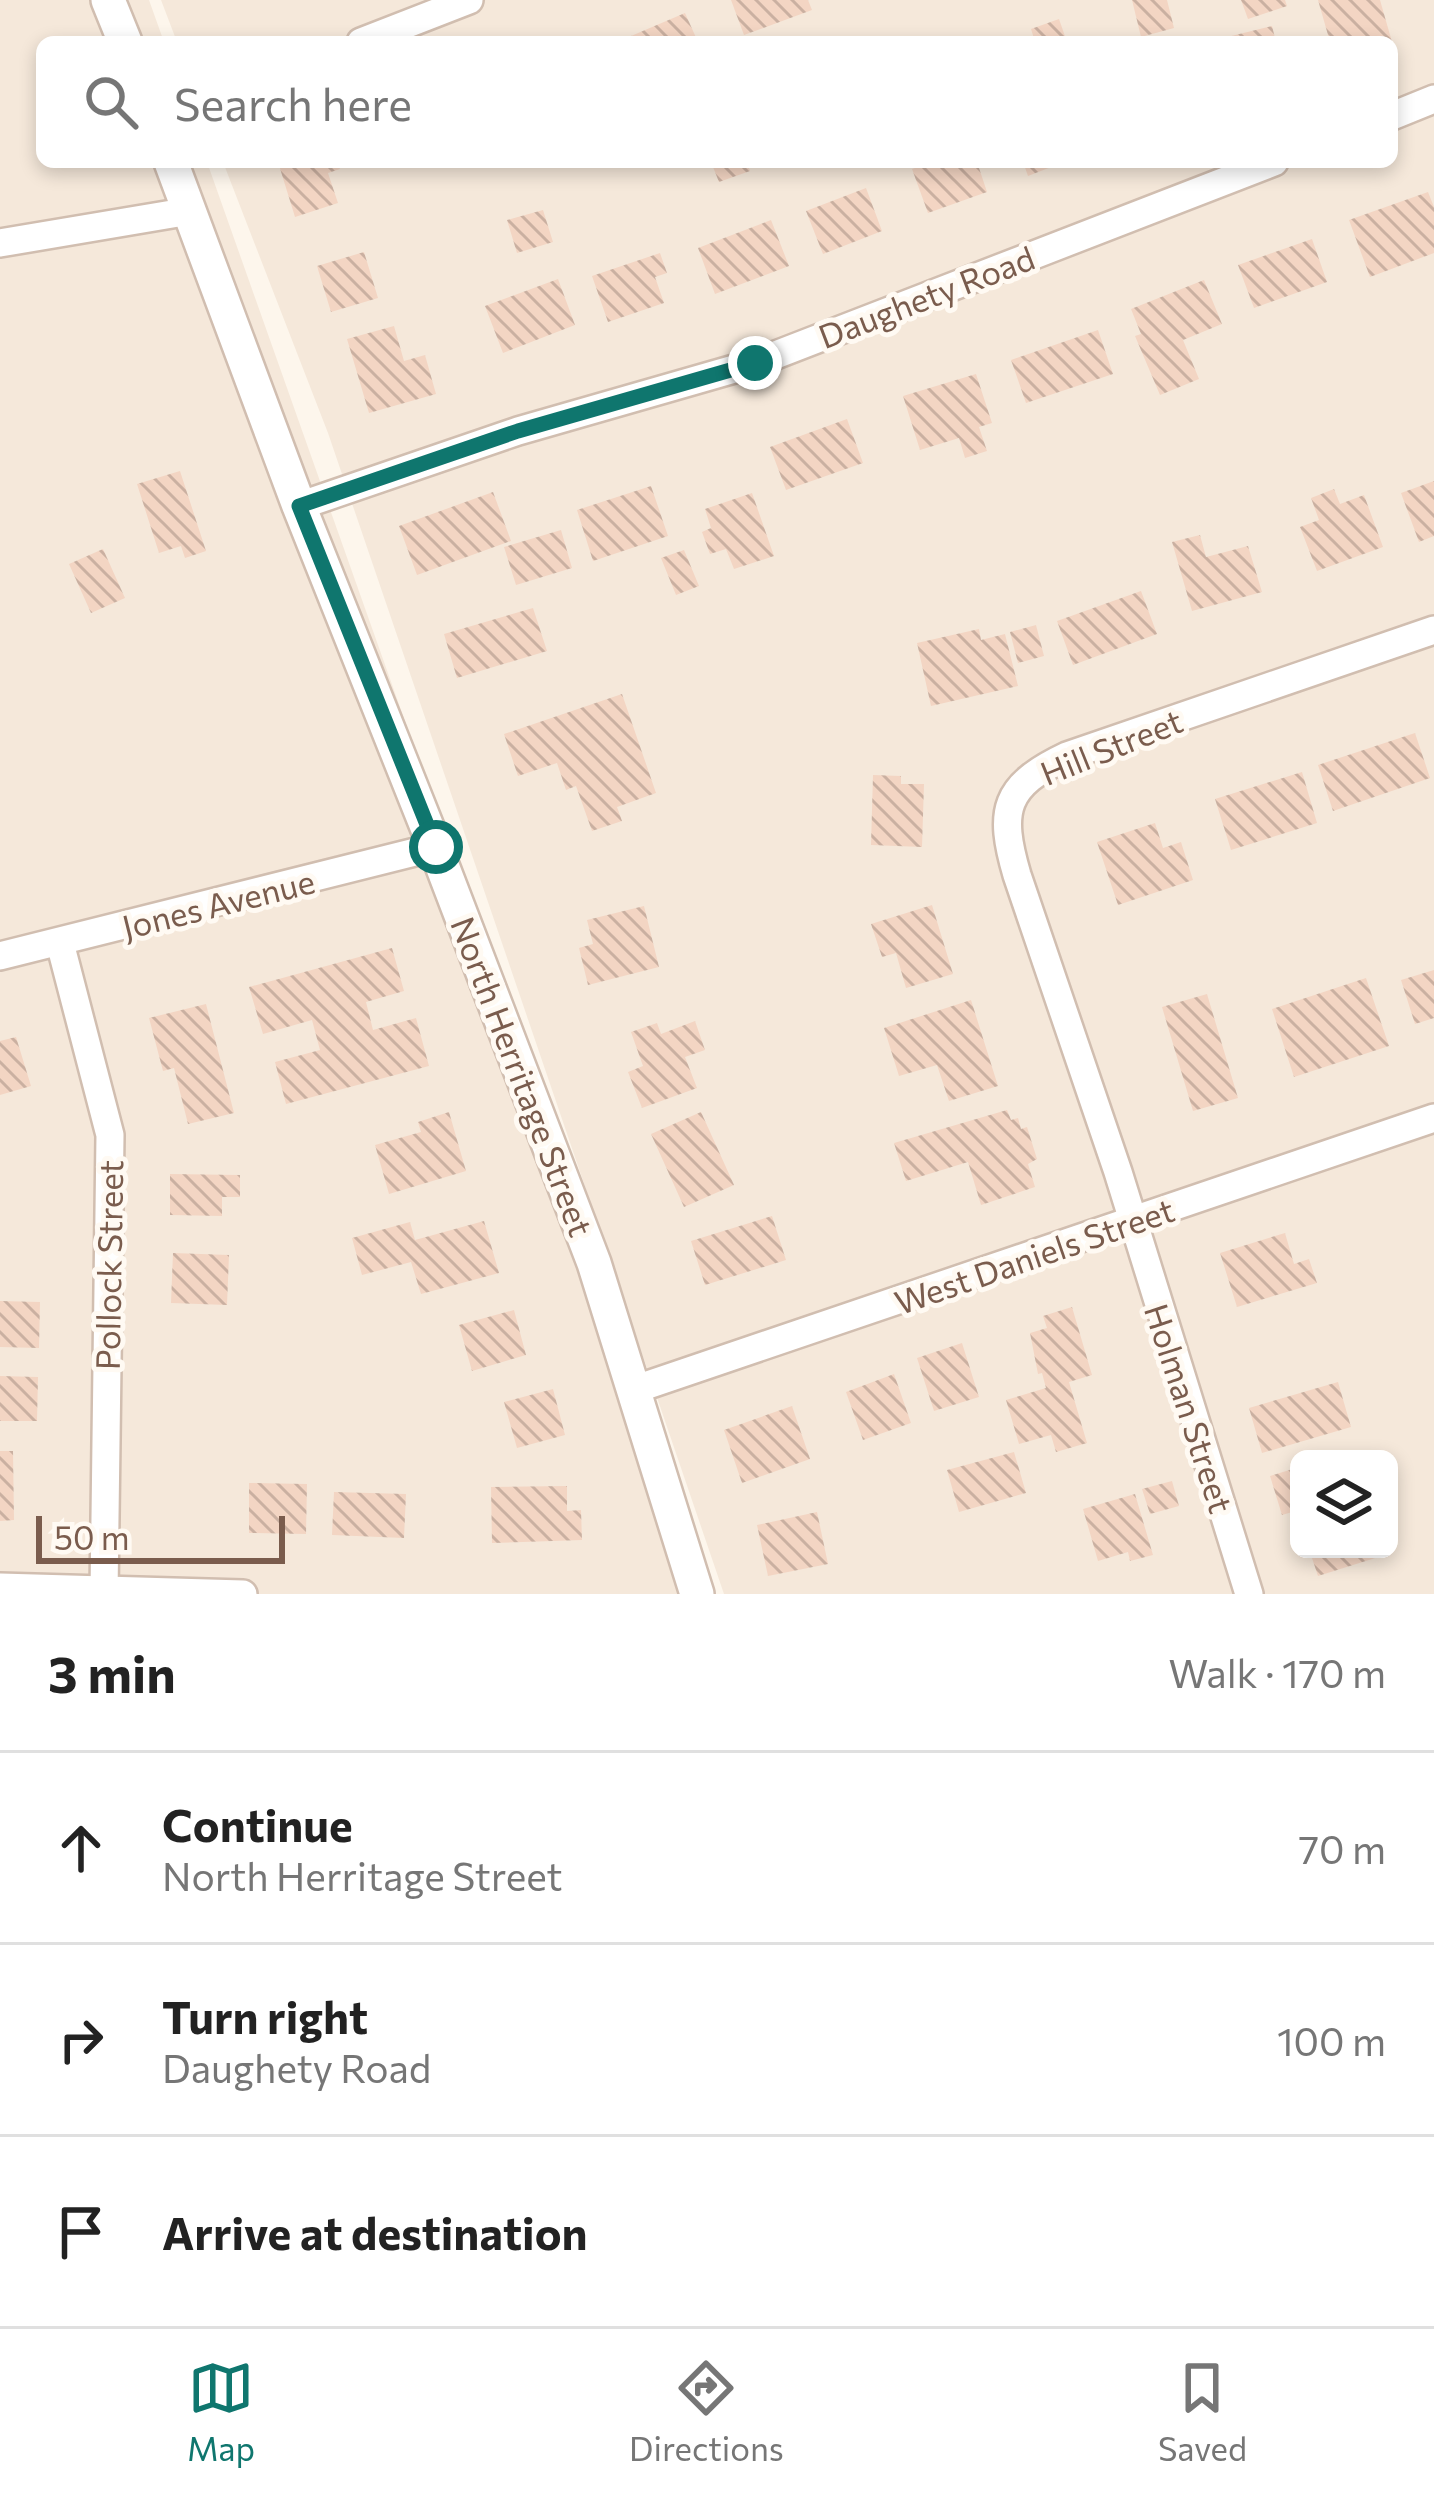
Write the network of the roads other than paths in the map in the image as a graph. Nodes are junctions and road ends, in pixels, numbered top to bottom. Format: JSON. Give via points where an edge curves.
{"nodes":[{"id":1,"x":109,"y":0,"type":"edge"},
{"id":2,"x":469,"y":0,"type":"edge"},
{"id":3,"x":123,"y":36,"type":"edge"},
{"id":4,"x":377,"y":36,"type":"edge"},
{"id":5,"x":1434,"y":99,"type":"edge"},
{"id":6,"x":1398,"y":114,"type":"edge"},
{"id":7,"x":173,"y":168,"type":"edge"},
{"id":8,"x":1259,"y":168,"type":"edge"},
{"id":9,"x":190,"y":211,"type":"junction"},
{"id":10,"x":0,"y":243,"type":"edge"},
{"id":11,"x":299,"y":506,"type":"junction"},
{"id":12,"x":1434,"y":630,"type":"edge"},
{"id":13,"x":436,"y":847,"type":"junction"},
{"id":14,"x":60,"y":944,"type":"junction"},
{"id":15,"x":0,"y":956,"type":"edge"},
{"id":16,"x":1434,"y":1118,"type":"edge"},
{"id":17,"x":1133,"y":1222,"type":"junction"},
{"id":18,"x":633,"y":1390,"type":"junction"},
{"id":19,"x":0,"y":1587,"type":"edge"},
{"id":20,"x":104,"y":1592,"type":"edge"},
{"id":21,"x":243,"y":1594,"type":"edge"},
{"id":22,"x":697,"y":1594,"type":"edge"},
{"id":23,"x":1249,"y":1594,"type":"edge"}],
"edges":[{"from":1,"to":3,"type":"street"},
{"from":2,"to":4,"type":"street"},
{"from":5,"to":6,"type":"street"},
{"from":7,"to":9,"type":"street","name":"North Herritage Street"},
{"from":8,"to":11,"type":"street","name":"Daughety Road","via":[[755,363],[518,431]]},
{"from":9,"to":10,"type":"street"},
{"from":9,"to":11,"type":"street","name":"North Herritage Street"},
{"from":11,"to":13,"type":"street","name":"North Herritage Street"},
{"from":12,"to":17,"type":"street","name":"Hill Street","via":[[1067,756],[1018,788],[1006,811],[1017,875]]},
{"from":13,"to":14,"type":"street","name":"Jones Avenue"},
{"from":13,"to":18,"type":"street","name":"North Herritage Street","via":[[594,1263]]},
{"from":14,"to":15,"type":"street","name":"Jones Avenue"},
{"from":14,"to":20,"type":"street","name":"Pollock Street","via":[[110,1136]]},
{"from":16,"to":17,"type":"street","name":"West Daniels Street"},
{"from":17,"to":18,"type":"street","name":"West Daniels Street"},
{"from":17,"to":23,"type":"street","name":"Holman Street"},
{"from":18,"to":22,"type":"street","name":"North Herritage Street"},
{"from":19,"to":20,"type":"street"},
{"from":20,"to":21,"type":"street"}]}
